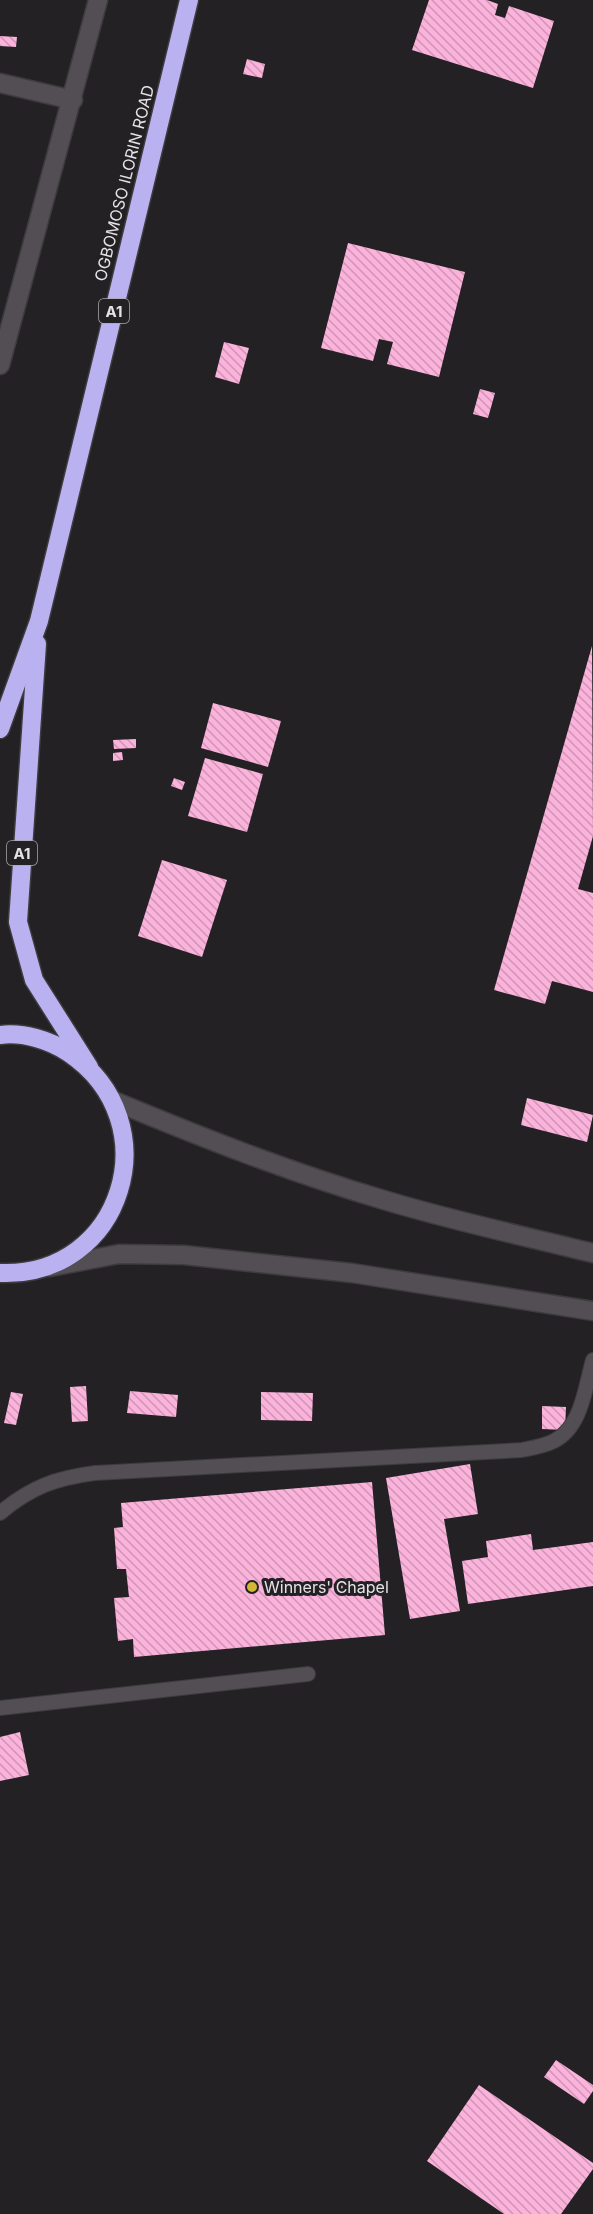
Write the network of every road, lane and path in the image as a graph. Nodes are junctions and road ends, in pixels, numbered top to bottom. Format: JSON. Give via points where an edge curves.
{"nodes":[{"id":1,"x":98,"y":0,"type":"edge"},
{"id":2,"x":189,"y":0,"type":"edge"},
{"id":3,"x":0,"y":83,"type":"edge"},
{"id":4,"x":73,"y":100,"type":"junction"},
{"id":5,"x":0,"y":365,"type":"edge"},
{"id":6,"x":39,"y":621,"type":"junction"},
{"id":7,"x":0,"y":729,"type":"edge"},
{"id":8,"x":0,"y":1035,"type":"edge"},
{"id":9,"x":89,"y":1067,"type":"junction"},
{"id":10,"x":114,"y":1101,"type":"junction"},
{"id":11,"x":593,"y":1253,"type":"edge"},
{"id":12,"x":45,"y":1268,"type":"junction"},
{"id":13,"x":5,"y":1274,"type":"edge"},
{"id":14,"x":593,"y":1311,"type":"edge"},
{"id":15,"x":593,"y":1360,"type":"edge"},
{"id":16,"x":0,"y":1513,"type":"edge"},
{"id":17,"x":308,"y":1674,"type":"dead end"},
{"id":18,"x":0,"y":1708,"type":"edge"}],
"edges":[{"from":1,"to":4,"type":"street"},
{"from":2,"to":6,"type":"highway","name":"OGBOMOSO ILORIN ROAD","number":"A1"},
{"from":3,"to":4,"type":"street"},
{"from":4,"to":5,"type":"street"},
{"from":6,"to":7,"type":"highway","number":"A1"},
{"from":6,"to":9,"type":"highway","number":"A1","via":[[18,922],[34,980]]},
{"from":8,"to":9,"type":"highway","via":[[12,1033],[54,1043]]},
{"from":9,"to":10,"type":"highway"},
{"from":10,"to":11,"type":"street","via":[[218,1145],[386,1201]]},
{"from":10,"to":12,"type":"highway","via":[[126,1140],[123,1180],[116,1199],[108,1218],[81,1248]]},
{"from":12,"to":13,"type":"highway"},
{"from":12,"to":14,"type":"street","via":[[119,1254],[184,1255],[352,1273]]},
{"from":15,"to":16,"type":"lane","via":[[569,1431],[553,1441],[522,1450],[95,1473],[60,1478],[21,1495]]},
{"from":17,"to":18,"type":"lane"}]}
